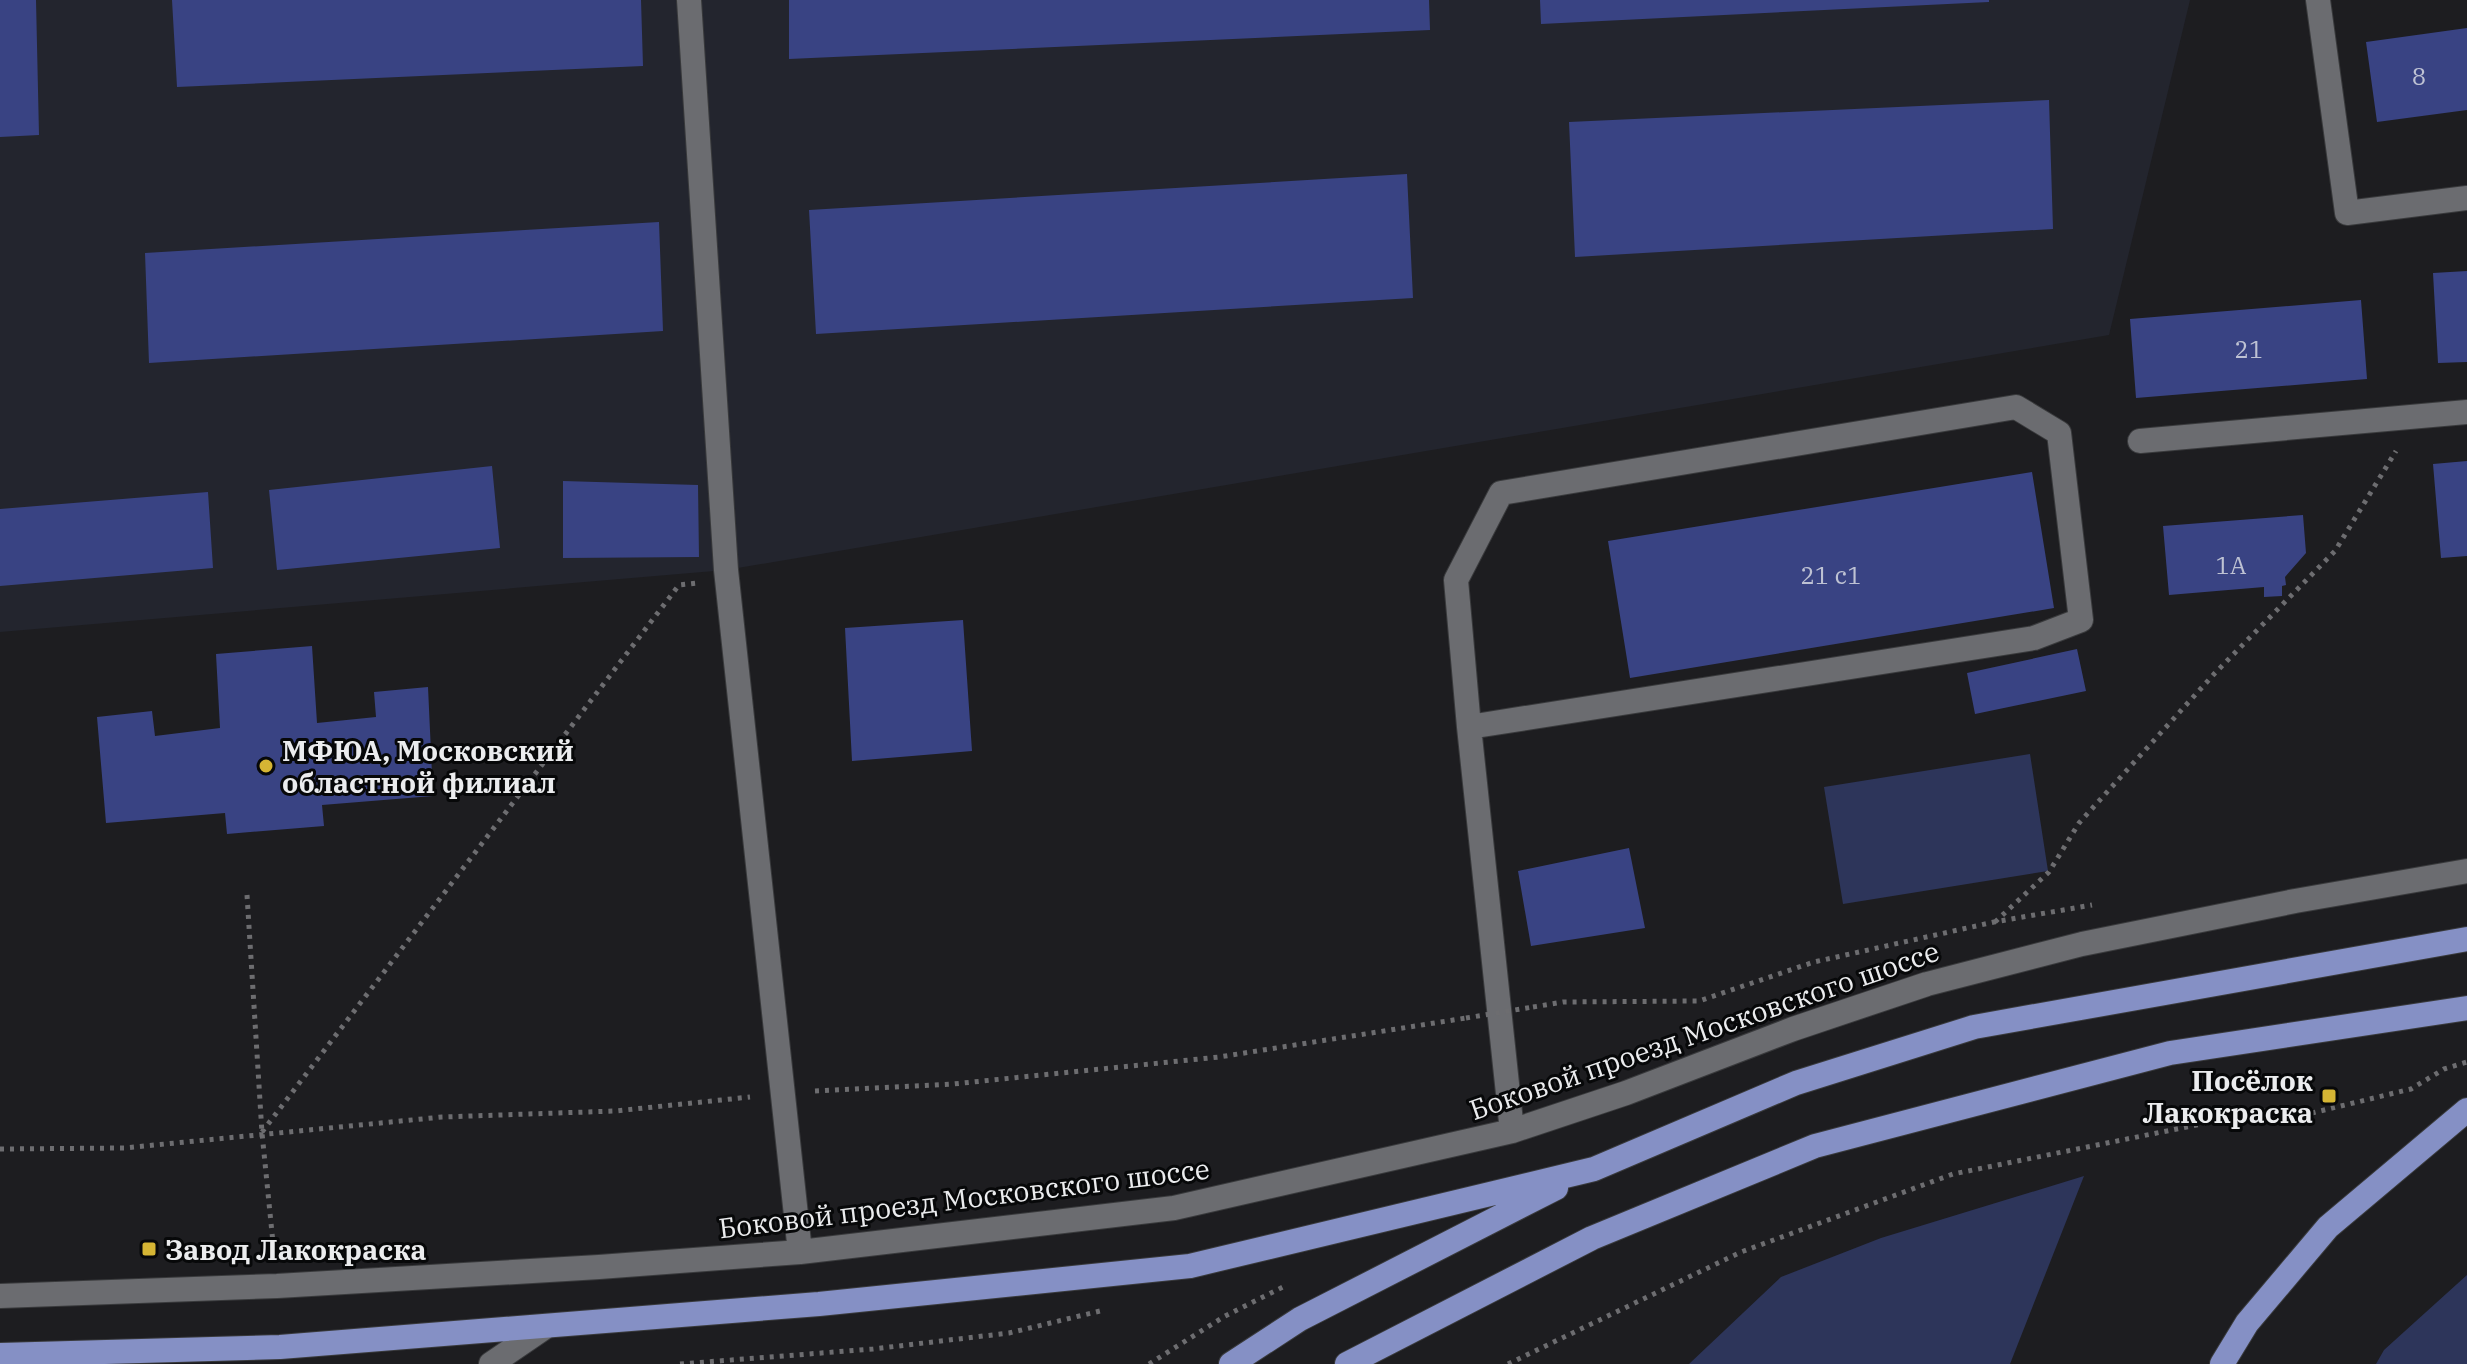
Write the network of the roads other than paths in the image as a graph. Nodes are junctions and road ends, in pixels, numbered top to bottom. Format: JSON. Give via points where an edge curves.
{"nodes":[{"id":1,"x":689,"y":0,"type":"edge"},
{"id":2,"x":2318,"y":0,"type":"edge"},
{"id":3,"x":2467,"y":198,"type":"edge"},
{"id":4,"x":2467,"y":412,"type":"edge"},
{"id":5,"x":2140,"y":441,"type":"dead end"},
{"id":6,"x":1469,"y":727,"type":"junction"},
{"id":7,"x":2467,"y":871,"type":"edge"},
{"id":8,"x":2467,"y":939,"type":"edge"},
{"id":9,"x":2467,"y":1008,"type":"edge"},
{"id":10,"x":2467,"y":1110,"type":"edge"},
{"id":11,"x":1512,"y":1131,"type":"junction"},
{"id":12,"x":1594,"y":1169,"type":"junction"},
{"id":13,"x":800,"y":1252,"type":"junction"},
{"id":14,"x":0,"y":1296,"type":"edge"},
{"id":15,"x":545,"y":1327,"type":"junction"},
{"id":16,"x":0,"y":1355,"type":"edge"},
{"id":17,"x":491,"y":1364,"type":"edge"},
{"id":18,"x":1231,"y":1364,"type":"edge"},
{"id":19,"x":1347,"y":1364,"type":"edge"},
{"id":20,"x":2222,"y":1364,"type":"edge"}],
"edges":[{"from":1,"to":13,"type":"street","via":[[728,581]]},
{"from":2,"to":3,"type":"street","via":[[2347,213]]},
{"from":4,"to":5,"type":"street"},
{"from":6,"to":6,"type":"street","via":[[1456,580],[1501,493],[2016,407],[2059,433],[2081,620],[2034,638]]},
{"from":6,"to":11,"type":"street"},
{"from":7,"to":11,"type":"street","name":"Боковой проезд Московского шоссе","via":[[2082,944],[1927,984]]},
{"from":8,"to":12,"type":"main road","via":[[1974,1027],[1796,1083]]},
{"from":9,"to":19,"type":"main road","via":[[2170,1053],[1815,1146],[1592,1238]]},
{"from":10,"to":20,"type":"main road","via":[[2328,1227],[2247,1323]]},
{"from":11,"to":13,"type":"street","name":"Боковой проезд Московского шоссе","via":[[1174,1208]]},
{"from":12,"to":15,"type":"main road","via":[[1190,1266]]},
{"from":12,"to":18,"type":"main road","via":[[1300,1319]]},
{"from":13,"to":14,"type":"street","name":"Боковой проезд Московского шоссе","via":[[277,1286]]},
{"from":15,"to":16,"type":"main road","via":[[280,1347]]},
{"from":15,"to":17,"type":"street"}]}
